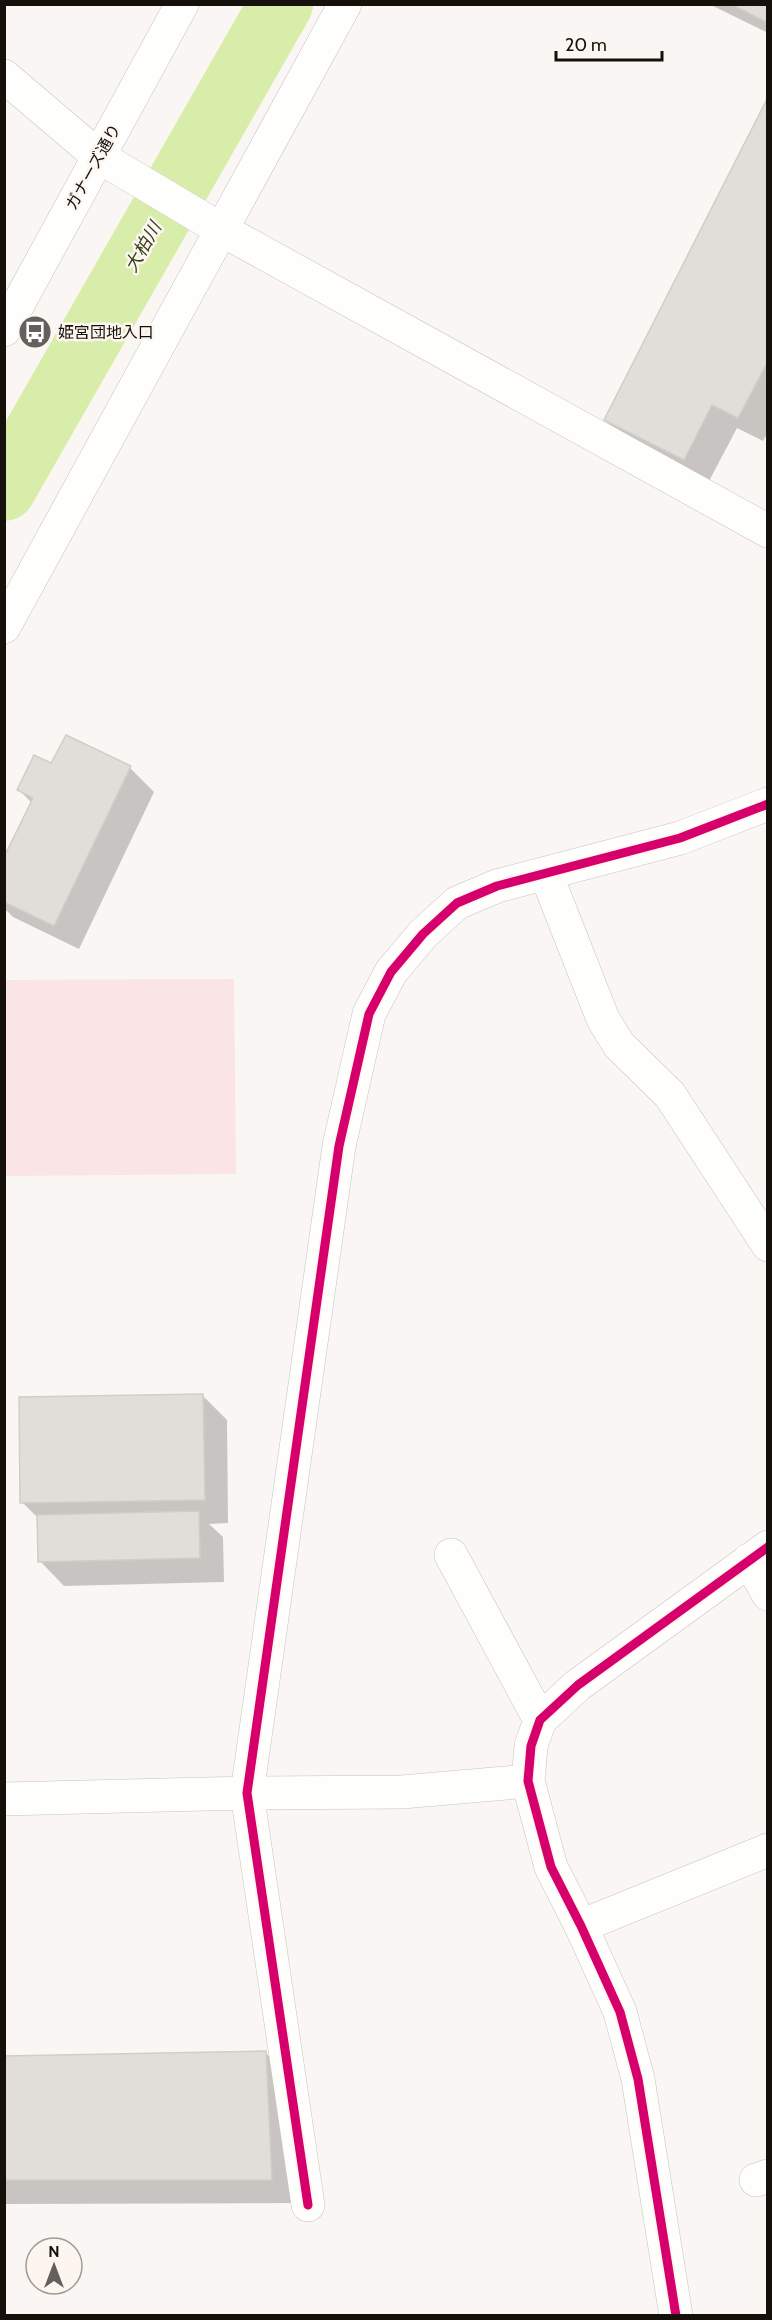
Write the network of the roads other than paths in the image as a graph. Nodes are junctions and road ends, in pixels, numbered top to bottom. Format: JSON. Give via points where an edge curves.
{"nodes":[{"id":1,"x":182,"y":4,"type":"edge"},
{"id":2,"x":345,"y":4,"type":"edge"},
{"id":3,"x":4,"y":76,"type":"edge"},
{"id":4,"x":98,"y":156,"type":"junction"},
{"id":5,"x":222,"y":230,"type":"junction"},
{"id":6,"x":4,"y":330,"type":"edge"},
{"id":7,"x":768,"y":531,"type":"edge"},
{"id":8,"x":4,"y":627,"type":"edge"},
{"id":9,"x":768,"y":804,"type":"edge"},
{"id":10,"x":546,"y":874,"type":"junction"},
{"id":11,"x":768,"y":1245,"type":"edge"},
{"id":12,"x":759,"y":1554,"type":"edge"},
{"id":13,"x":451,"y":1555,"type":"dead end"},
{"id":14,"x":768,"y":1594,"type":"edge"},
{"id":15,"x":540,"y":1720,"type":"junction"},
{"id":16,"x":528,"y":1781,"type":"junction"},
{"id":17,"x":247,"y":1793,"type":"junction"},
{"id":18,"x":4,"y":1799,"type":"edge"},
{"id":19,"x":768,"y":1850,"type":"edge"},
{"id":20,"x":581,"y":1926,"type":"junction"},
{"id":21,"x":308,"y":2205,"type":"dead end"},
{"id":22,"x":676,"y":2316,"type":"edge"}],
"edges":[{"from":1,"to":4,"type":"street","name":"ガナーズ通り"},
{"from":2,"to":5,"type":"street"},
{"from":3,"to":4,"type":"street"},
{"from":4,"to":5,"type":"street"},
{"from":4,"to":6,"type":"street","name":"ガナーズ通り"},
{"from":5,"to":7,"type":"street"},
{"from":5,"to":8,"type":"street"},
{"from":9,"to":10,"type":"street","via":[[680,838]]},
{"from":10,"to":11,"type":"street","via":[[603,1019],[619,1045],[670,1095]]},
{"from":10,"to":17,"type":"street","via":[[497,886],[457,903],[423,934],[391,972],[369,1014],[339,1146]]},
{"from":12,"to":14,"type":"street"},
{"from":12,"to":15,"type":"street","via":[[578,1684]]},
{"from":13,"to":15,"type":"street"},
{"from":15,"to":16,"type":"street","via":[[531,1746]]},
{"from":16,"to":17,"type":"street","via":[[402,1792]]},
{"from":16,"to":20,"type":"street","via":[[551,1867]]},
{"from":17,"to":18,"type":"street"},
{"from":17,"to":21,"type":"street"},
{"from":19,"to":20,"type":"street"},
{"from":20,"to":22,"type":"street","via":[[620,2012],[639,2079]]}]}
